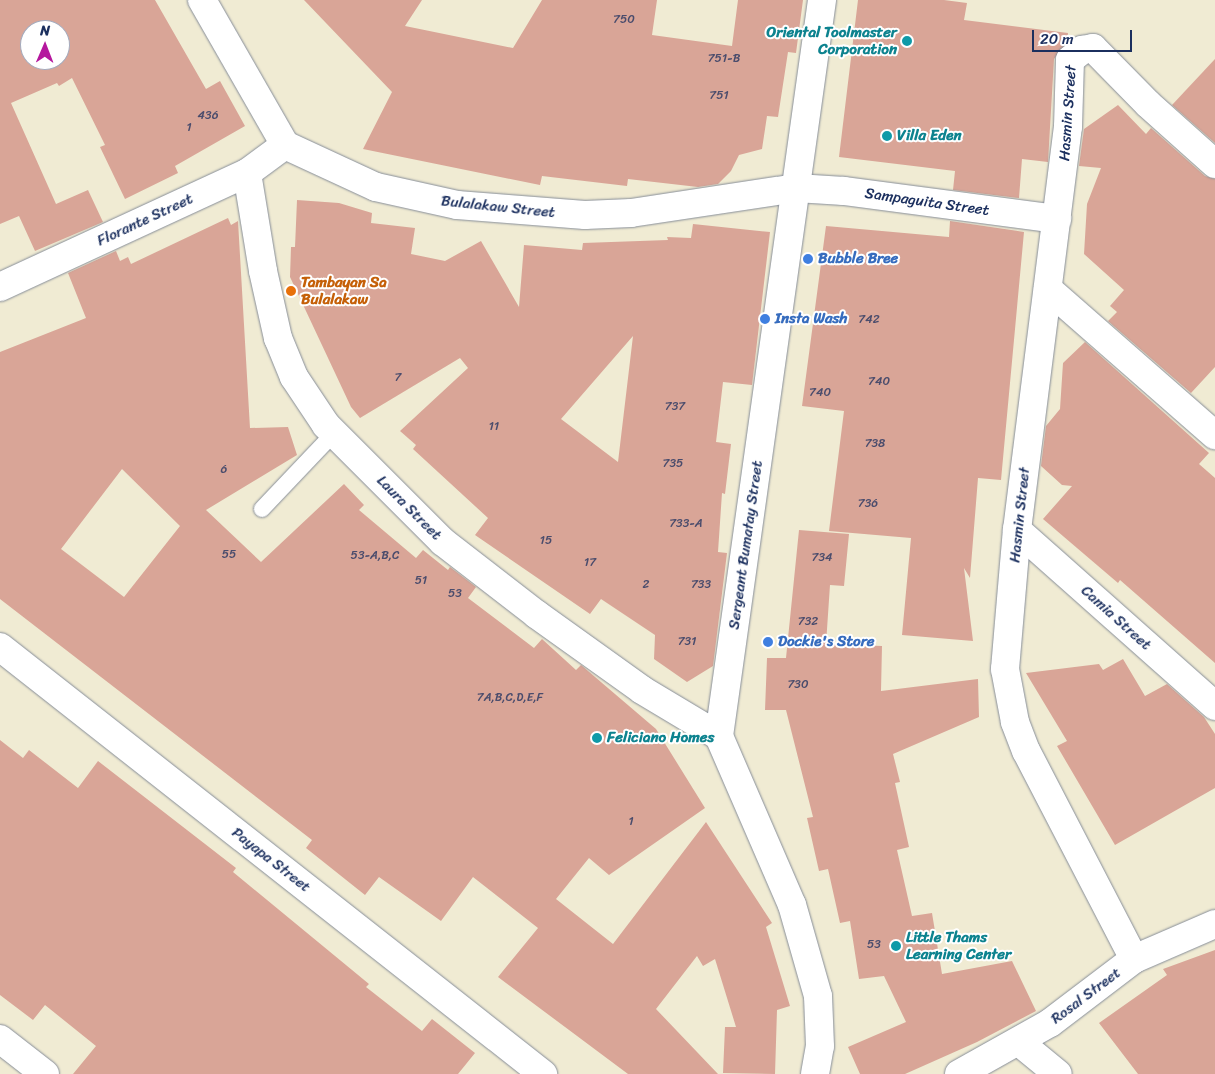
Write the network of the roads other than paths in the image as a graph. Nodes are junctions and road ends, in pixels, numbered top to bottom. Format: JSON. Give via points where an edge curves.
{"nodes":[{"id":1,"x":202,"y":0,"type":"edge"},
{"id":2,"x":822,"y":0,"type":"edge"},
{"id":3,"x":285,"y":146,"type":"junction"},
{"id":4,"x":1215,"y":164,"type":"edge"},
{"id":5,"x":247,"y":173,"type":"junction"},
{"id":6,"x":796,"y":188,"type":"junction"},
{"id":7,"x":1057,"y":219,"type":"junction"},
{"id":8,"x":0,"y":287,"type":"edge"},
{"id":9,"x":1048,"y":289,"type":"junction"},
{"id":10,"x":334,"y":433,"type":"junction"},
{"id":11,"x":1215,"y":435,"type":"edge"},
{"id":12,"x":262,"y":510,"type":"dead end"},
{"id":13,"x":1017,"y":530,"type":"junction"},
{"id":14,"x":0,"y":647,"type":"edge"},
{"id":15,"x":1215,"y":706,"type":"edge"},
{"id":16,"x":719,"y":736,"type":"junction"},
{"id":17,"x":1215,"y":924,"type":"edge"},
{"id":18,"x":1134,"y":959,"type":"junction"},
{"id":19,"x":0,"y":1039,"type":"edge"},
{"id":20,"x":1019,"y":1042,"type":"junction"},
{"id":21,"x":45,"y":1074,"type":"edge"},
{"id":22,"x":542,"y":1074,"type":"edge"},
{"id":23,"x":815,"y":1074,"type":"edge"},
{"id":24,"x":959,"y":1074,"type":"edge"},
{"id":25,"x":1058,"y":1074,"type":"edge"}],
"edges":[{"from":1,"to":3,"type":"street"},
{"from":2,"to":6,"type":"street","name":"Sergeant Bumatay Street"},
{"from":3,"to":5,"type":"street","name":"Florante Street"},
{"from":3,"to":6,"type":"street","name":"Bulalakaw Street","via":[[376,186],[457,205],[534,213],[631,213]]},
{"from":4,"to":7,"type":"street","name":"Hasmin Street","via":[[1148,104],[1093,48],[1082,50],[1070,60],[1068,127]]},
{"from":5,"to":8,"type":"street","name":"Florante Street"},
{"from":5,"to":10,"type":"street","name":"Laura Street","via":[[262,271],[278,338],[294,377]]},
{"from":6,"to":7,"type":"street","name":"Sampaguita Street","via":[[844,191]]},
{"from":6,"to":16,"type":"street","name":"Sergeant Bumatay Street"},
{"from":7,"to":9,"type":"street","name":"Hasmin Street"},
{"from":9,"to":11,"type":"street"},
{"from":9,"to":13,"type":"street","name":"Hasmin Street"},
{"from":10,"to":12,"type":"lane"},
{"from":10,"to":16,"type":"street","name":"Laura Street","via":[[443,542],[642,690]]},
{"from":13,"to":15,"type":"street","name":"Camia Street"},
{"from":13,"to":18,"type":"street","name":"Hasmin Street","via":[[1005,669],[1016,722],[1026,751]]},
{"from":14,"to":22,"type":"street","name":"Payapa Street"},
{"from":16,"to":23,"type":"street","via":[[792,905],[818,996],[820,1046]]},
{"from":17,"to":18,"type":"street","name":"Rosal Street"},
{"from":18,"to":20,"type":"street","name":"Rosal Street","via":[[1050,1023]]},
{"from":19,"to":21,"type":"street"},
{"from":20,"to":24,"type":"street","name":"Rosal Street"},
{"from":20,"to":25,"type":"street"}]}
